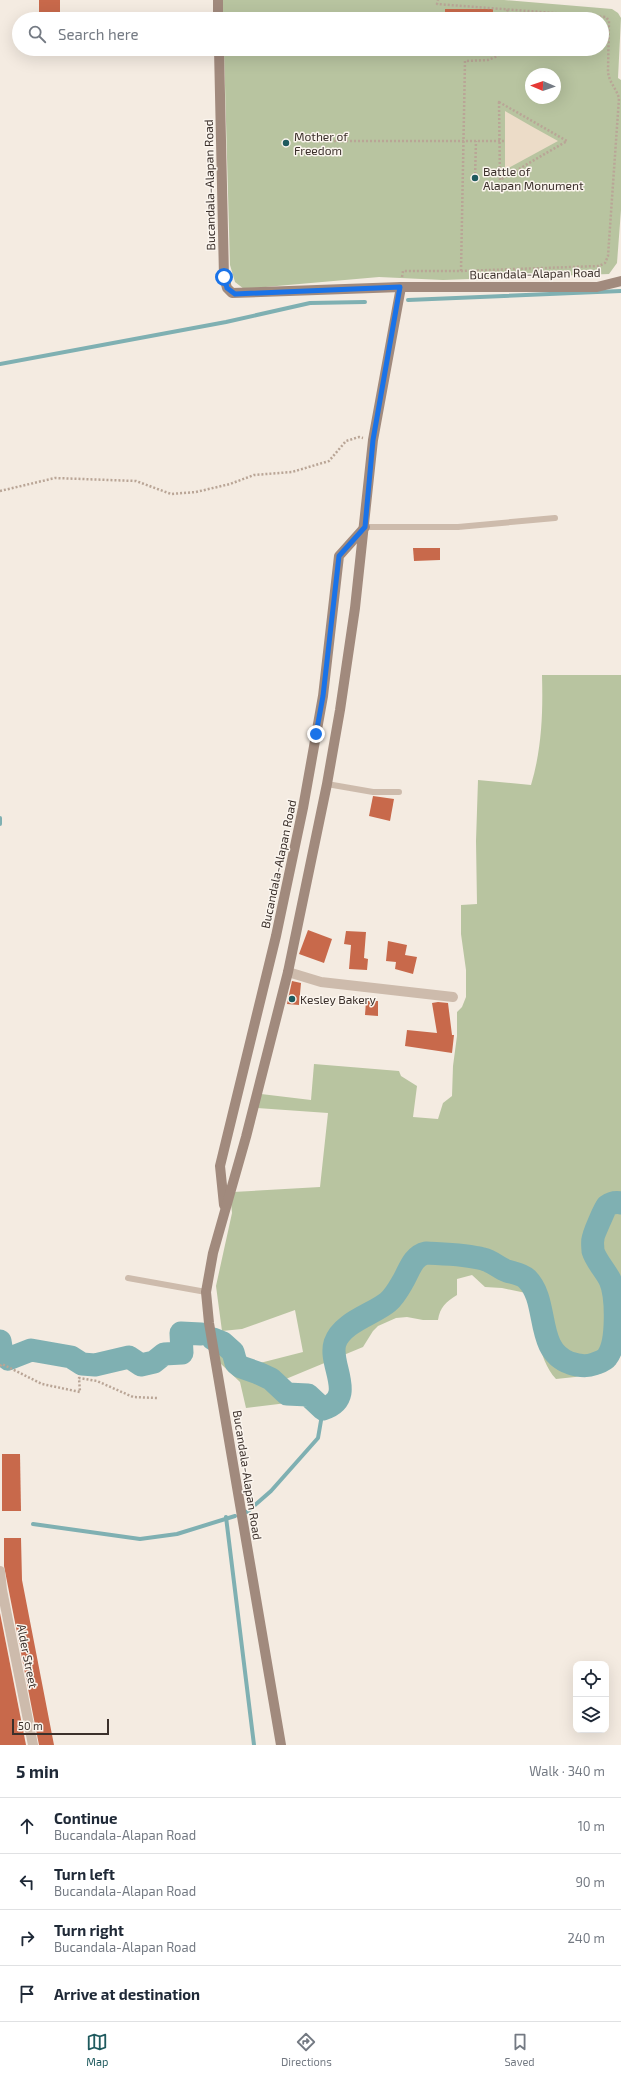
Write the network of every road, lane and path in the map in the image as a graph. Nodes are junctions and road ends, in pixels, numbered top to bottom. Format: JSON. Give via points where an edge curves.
{"nodes":[{"id":1,"x":218,"y":0,"type":"edge"},
{"id":2,"x":438,"y":0,"type":"edge"},
{"id":3,"x":508,"y":9,"type":"junction"},
{"id":4,"x":218,"y":12,"type":"edge"},
{"id":5,"x":507,"y":12,"type":"edge"},
{"id":6,"x":545,"y":12,"type":"edge"},
{"id":7,"x":219,"y":56,"type":"edge"},
{"id":8,"x":498,"y":56,"type":"edge"},
{"id":9,"x":608,"y":56,"type":"edge"},
{"id":10,"x":534,"y":121,"type":"junction"},
{"id":11,"x":531,"y":126,"type":"dead end"},
{"id":12,"x":314,"y":141,"type":"dead end"},
{"id":13,"x":464,"y":141,"type":"junction"},
{"id":14,"x":476,"y":141,"type":"junction"},
{"id":15,"x":500,"y":141,"type":"junction"},
{"id":16,"x":505,"y":141,"type":"dead end"},
{"id":17,"x":531,"y":156,"type":"dead end"},
{"id":18,"x":534,"y":160,"type":"junction"},
{"id":19,"x":475,"y":178,"type":"dead end"},
{"id":20,"x":461,"y":271,"type":"junction"},
{"id":21,"x":621,"y":281,"type":"edge"},
{"id":22,"x":400,"y":287,"type":"junction"},
{"id":23,"x":373,"y":440,"type":"junction"},
{"id":24,"x":0,"y":491,"type":"edge"},
{"id":25,"x":555,"y":518,"type":"dead end"},
{"id":26,"x":365,"y":527,"type":"junction"},
{"id":27,"x":327,"y":784,"type":"junction"},
{"id":28,"x":399,"y":792,"type":"dead end"},
{"id":29,"x":288,"y":972,"type":"junction"},
{"id":30,"x":453,"y":997,"type":"dead end"},
{"id":31,"x":225,"y":1211,"type":"junction"},
{"id":32,"x":128,"y":1278,"type":"dead end"},
{"id":33,"x":206,"y":1292,"type":"junction"},
{"id":34,"x":0,"y":1366,"type":"edge"},
{"id":35,"x":158,"y":1398,"type":"dead end"},
{"id":36,"x":0,"y":1571,"type":"edge"},
{"id":37,"x":33,"y":1745,"type":"edge"},
{"id":38,"x":281,"y":1745,"type":"edge"}],
"edges":[{"from":1,"to":4,"type":"main road"},
{"from":2,"to":3,"type":"path","via":[[437,4]]},
{"from":3,"to":5,"type":"path"},
{"from":3,"to":6,"type":"path"},
{"from":7,"to":22,"type":"main road","name":"Bucandala-Alapan Road","via":[[224,277],[227,288],[235,294]]},
{"from":8,"to":13,"type":"path","via":[[488,60],[465,61]]},
{"from":9,"to":20,"type":"path","via":[[609,80],[617,90],[619,98],[608,256],[605,263],[599,266]]},
{"from":10,"to":11,"type":"path"},
{"from":10,"to":15,"type":"path","via":[[499,102]]},
{"from":10,"to":18,"type":"path","via":[[567,141]]},
{"from":12,"to":13,"type":"path"},
{"from":13,"to":14,"type":"path"},
{"from":13,"to":20,"type":"path"},
{"from":14,"to":15,"type":"path"},
{"from":14,"to":19,"type":"path"},
{"from":15,"to":16,"type":"path"},
{"from":15,"to":18,"type":"path","via":[[500,180]]},
{"from":17,"to":18,"type":"path"},
{"from":20,"to":22,"type":"path","via":[[403,271]]},
{"from":21,"to":22,"type":"main road","name":"Bucandala-Alapan Road","via":[[598,287]]},
{"from":22,"to":23,"type":"main road","name":"Bucandala-Alapan Road"},
{"from":23,"to":24,"type":"path","via":[[359,437],[346,441],[329,461],[292,472],[254,475],[196,492],[171,494],[136,481],[55,478]]},
{"from":23,"to":26,"type":"main road","name":"Bucandala-Alapan Road"},
{"from":25,"to":26,"type":"lane","via":[[458,527]]},
{"from":26,"to":27,"type":"main road","name":"Bucandala-Alapan Road","via":[[342,699]]},
{"from":26,"to":31,"type":"main road","name":"Bucandala-Alapan Road","via":[[339,556],[323,696],[297,836],[276,936],[220,1166]]},
{"from":27,"to":28,"type":"lane","via":[[373,792]]},
{"from":27,"to":29,"type":"main road","name":"Bucandala-Alapan Road"},
{"from":29,"to":30,"type":"street","via":[[321,982]]},
{"from":29,"to":31,"type":"main road","name":"Bucandala-Alapan Road"},
{"from":31,"to":33,"type":"main road","name":"Bucandala-Alapan Road","via":[[213,1253]]},
{"from":32,"to":33,"type":"lane"},
{"from":33,"to":38,"type":"main road","name":"Bucandala-Alapan Road","via":[[209,1323]]},
{"from":34,"to":35,"type":"path","via":[[2,1364],[36,1382],[80,1392],[79,1378],[97,1381],[133,1397]]},
{"from":36,"to":37,"type":"street","name":"Alder Street"}]}
